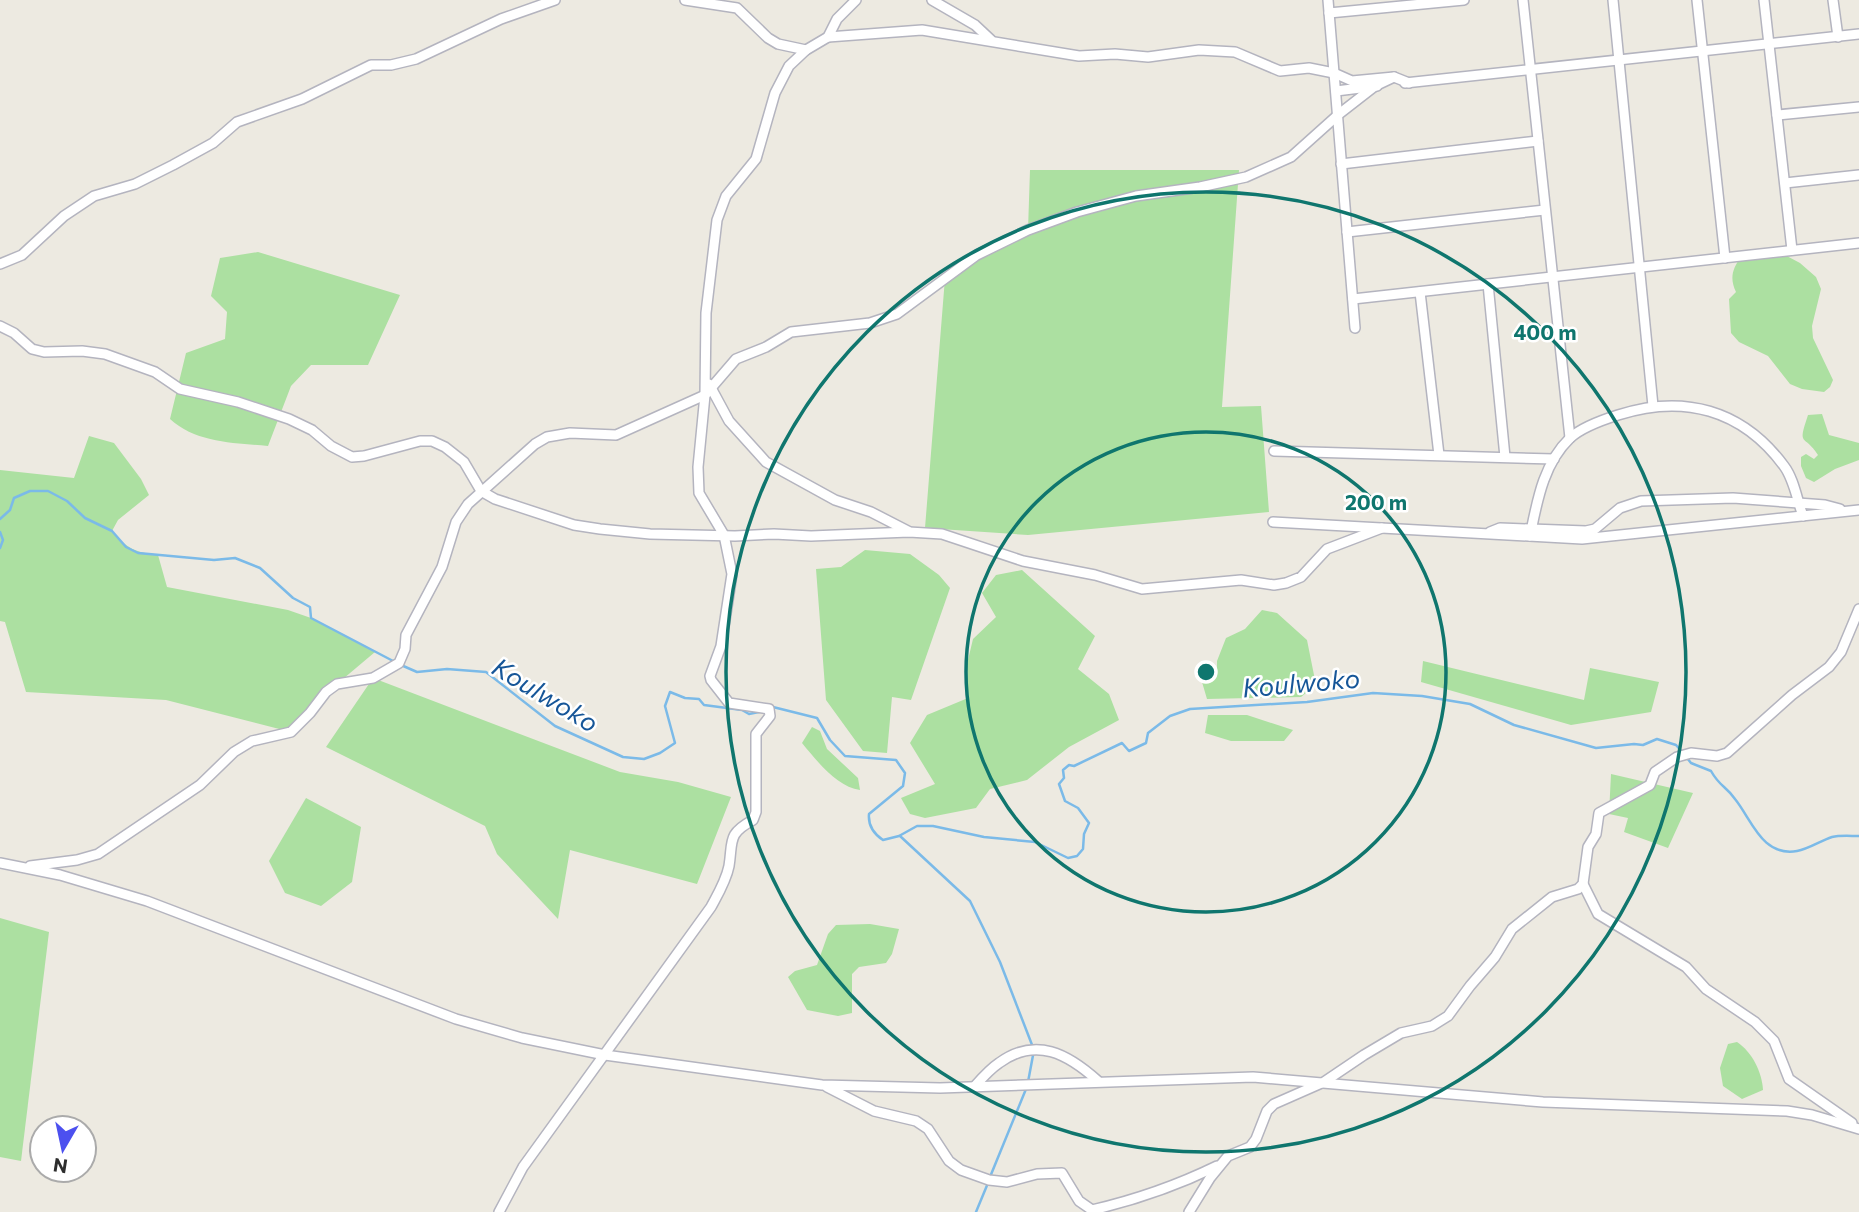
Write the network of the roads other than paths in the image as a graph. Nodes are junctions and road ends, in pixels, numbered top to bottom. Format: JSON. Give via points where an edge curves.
{"nodes":[{"id":1,"x":555,"y":0,"type":"edge"},
{"id":2,"x":685,"y":0,"type":"edge"},
{"id":3,"x":856,"y":0,"type":"edge"},
{"id":4,"x":932,"y":0,"type":"edge"},
{"id":5,"x":1328,"y":0,"type":"edge"},
{"id":6,"x":1464,"y":0,"type":"edge"},
{"id":7,"x":1523,"y":0,"type":"edge"},
{"id":8,"x":1614,"y":0,"type":"edge"},
{"id":9,"x":1697,"y":0,"type":"edge"},
{"id":10,"x":1764,"y":0,"type":"edge"},
{"id":11,"x":1833,"y":0,"type":"edge"},
{"id":12,"x":1329,"y":13,"type":"junction"},
{"id":13,"x":1859,"y":34,"type":"edge"},
{"id":14,"x":828,"y":37,"type":"junction"},
{"id":15,"x":1838,"y":37,"type":"junction"},
{"id":16,"x":991,"y":41,"type":"junction"},
{"id":17,"x":1769,"y":44,"type":"junction"},
{"id":18,"x":806,"y":50,"type":"junction"},
{"id":19,"x":1703,"y":51,"type":"junction"},
{"id":20,"x":1619,"y":60,"type":"junction"},
{"id":21,"x":1530,"y":70,"type":"junction"},
{"id":22,"x":1334,"y":73,"type":"junction"},
{"id":23,"x":1394,"y":77,"type":"junction"},
{"id":24,"x":1409,"y":83,"type":"junction"},
{"id":25,"x":1375,"y":86,"type":"junction"},
{"id":26,"x":1335,"y":91,"type":"junction"},
{"id":27,"x":1859,"y":107,"type":"edge"},
{"id":28,"x":1337,"y":115,"type":"junction"},
{"id":29,"x":1777,"y":115,"type":"junction"},
{"id":30,"x":1538,"y":141,"type":"junction"},
{"id":31,"x":1341,"y":164,"type":"junction"},
{"id":32,"x":1859,"y":175,"type":"edge"},
{"id":33,"x":1785,"y":183,"type":"junction"},
{"id":34,"x":1545,"y":210,"type":"junction"},
{"id":35,"x":1347,"y":232,"type":"junction"},
{"id":36,"x":1859,"y":243,"type":"edge"},
{"id":37,"x":1792,"y":250,"type":"junction"},
{"id":38,"x":1725,"y":258,"type":"junction"},
{"id":39,"x":0,"y":264,"type":"edge"},
{"id":40,"x":1639,"y":267,"type":"junction"},
{"id":41,"x":1553,"y":277,"type":"junction"},
{"id":42,"x":1488,"y":284,"type":"junction"},
{"id":43,"x":1420,"y":292,"type":"junction"},
{"id":44,"x":1353,"y":299,"type":"junction"},
{"id":45,"x":0,"y":326,"type":"edge"},
{"id":46,"x":1355,"y":328,"type":"dead end"},
{"id":47,"x":708,"y":392,"type":"junction"},
{"id":48,"x":1653,"y":407,"type":"junction"},
{"id":49,"x":1570,"y":438,"type":"junction"},
{"id":50,"x":1274,"y":451,"type":"dead end"},
{"id":51,"x":1439,"y":456,"type":"junction"},
{"id":52,"x":1505,"y":457,"type":"junction"},
{"id":53,"x":1554,"y":459,"type":"junction"},
{"id":54,"x":481,"y":491,"type":"junction"},
{"id":55,"x":1798,"y":503,"type":"junction"},
{"id":56,"x":1859,"y":510,"type":"edge"},
{"id":57,"x":1846,"y":511,"type":"junction"},
{"id":58,"x":1803,"y":516,"type":"junction"},
{"id":59,"x":1273,"y":522,"type":"dead end"},
{"id":60,"x":1382,"y":528,"type":"junction"},
{"id":61,"x":909,"y":531,"type":"junction"},
{"id":62,"x":1531,"y":533,"type":"junction"},
{"id":63,"x":724,"y":535,"type":"junction"},
{"id":64,"x":1859,"y":609,"type":"edge"},
{"id":65,"x":0,"y":863,"type":"edge"},
{"id":66,"x":22,"y":867,"type":"junction"},
{"id":67,"x":1583,"y":884,"type":"junction"},
{"id":68,"x":605,"y":1055,"type":"junction"},
{"id":69,"x":1098,"y":1081,"type":"junction"},
{"id":70,"x":1324,"y":1083,"type":"junction"},
{"id":71,"x":822,"y":1085,"type":"junction"},
{"id":72,"x":975,"y":1086,"type":"junction"},
{"id":73,"x":1222,"y":1163,"type":"junction"},
{"id":74,"x":499,"y":1212,"type":"edge"},
{"id":75,"x":1189,"y":1212,"type":"edge"}],
"edges":[{"from":1,"to":39,"type":"street","via":[[501,19],[416,59],[371,65],[302,99],[237,122],[213,143],[173,165],[135,184],[94,196],[64,216],[22,255]]},
{"from":2,"to":18,"type":"street","via":[[737,8],[768,38]]},
{"from":3,"to":14,"type":"street","via":[[837,19]]},
{"from":4,"to":16,"type":"street","via":[[975,25]]},
{"from":5,"to":12,"type":"street"},
{"from":6,"to":12,"type":"street"},
{"from":7,"to":21,"type":"street"},
{"from":8,"to":20,"type":"street"},
{"from":9,"to":19,"type":"street"},
{"from":10,"to":17,"type":"street"},
{"from":11,"to":15,"type":"street"},
{"from":12,"to":22,"type":"street"},
{"from":13,"to":15,"type":"street"},
{"from":14,"to":16,"type":"street","via":[[922,30]]},
{"from":14,"to":18,"type":"street"},
{"from":15,"to":17,"type":"street"},
{"from":16,"to":22,"type":"street","via":[[1079,55],[1235,52],[1280,71],[1309,68]]},
{"from":17,"to":19,"type":"street"},
{"from":17,"to":29,"type":"street"},
{"from":18,"to":47,"type":"street","via":[[789,66],[775,93],[756,159],[721,205],[706,313]]},
{"from":19,"to":20,"type":"street"},
{"from":19,"to":38,"type":"street"},
{"from":20,"to":21,"type":"street"},
{"from":20,"to":40,"type":"street"},
{"from":21,"to":24,"type":"street"},
{"from":21,"to":30,"type":"street"},
{"from":22,"to":23,"type":"street","via":[[1352,81]]},
{"from":22,"to":26,"type":"street"},
{"from":23,"to":24,"type":"street"},
{"from":23,"to":25,"type":"street"},
{"from":24,"to":25,"type":"street"},
{"from":25,"to":26,"type":"street"},
{"from":25,"to":28,"type":"street"},
{"from":26,"to":28,"type":"street"},
{"from":27,"to":29,"type":"street"},
{"from":28,"to":31,"type":"street"},
{"from":28,"to":47,"type":"street","via":[[1291,157],[1246,177],[1136,196],[1077,212],[978,255],[897,314],[870,323],[791,332],[736,359]]},
{"from":29,"to":33,"type":"street"},
{"from":30,"to":31,"type":"street"},
{"from":30,"to":34,"type":"street"},
{"from":31,"to":35,"type":"street"},
{"from":32,"to":33,"type":"street"},
{"from":33,"to":37,"type":"street"},
{"from":34,"to":35,"type":"street"},
{"from":34,"to":41,"type":"street"},
{"from":35,"to":44,"type":"street"},
{"from":36,"to":37,"type":"street"},
{"from":37,"to":38,"type":"street"},
{"from":38,"to":40,"type":"street"},
{"from":40,"to":41,"type":"street"},
{"from":40,"to":48,"type":"street"},
{"from":41,"to":42,"type":"street"},
{"from":41,"to":49,"type":"street"},
{"from":42,"to":43,"type":"street"},
{"from":42,"to":52,"type":"street"},
{"from":43,"to":44,"type":"street"},
{"from":43,"to":51,"type":"street"},
{"from":44,"to":46,"type":"street"},
{"from":45,"to":54,"type":"street","via":[[32,349],[106,354],[155,372],[180,389],[289,419],[352,457],[432,442],[464,462]]},
{"from":47,"to":54,"type":"street","via":[[616,435],[547,437]]},
{"from":47,"to":61,"type":"street","via":[[766,462],[835,500]]},
{"from":47,"to":63,"type":"street","via":[[699,493]]},
{"from":48,"to":49,"type":"street","via":[[1601,420]]},
{"from":48,"to":55,"type":"street","via":[[1706,410],[1733,419],[1758,437],[1786,468]]},
{"from":49,"to":53,"type":"street"},
{"from":50,"to":51,"type":"street"},
{"from":51,"to":52,"type":"street"},
{"from":52,"to":53,"type":"street"},
{"from":53,"to":62,"type":"street","via":[[1538,498]]},
{"from":54,"to":63,"type":"street","via":[[574,525],[650,534]]},
{"from":54,"to":66,"type":"street","via":[[456,522],[442,567],[407,635],[399,663],[373,678],[337,684],[291,732],[252,741],[234,752],[200,785],[99,854]]},
{"from":55,"to":57,"type":"street"},
{"from":55,"to":58,"type":"street"},
{"from":55,"to":62,"type":"street","via":[[1733,498],[1641,501],[1620,508],[1586,531]]},
{"from":56,"to":57,"type":"street"},
{"from":57,"to":58,"type":"street"},
{"from":58,"to":62,"type":"street","via":[[1581,539]]},
{"from":59,"to":60,"type":"street"},
{"from":60,"to":61,"type":"street","via":[[1327,549],[1301,577],[1286,583],[1241,580],[1142,589],[1023,561],[942,534]]},
{"from":60,"to":62,"type":"street"},
{"from":61,"to":63,"type":"street"},
{"from":63,"to":68,"type":"street","via":[[732,574],[711,680],[729,703],[769,709],[770,716],[756,734],[756,812],[730,841],[728,867],[711,907]]},
{"from":64,"to":67,"type":"street","via":[[1841,652],[1829,667],[1727,753],[1677,757],[1655,772],[1650,785],[1599,813]]},
{"from":65,"to":66,"type":"street"},
{"from":66,"to":68,"type":"street","via":[[147,901],[456,1019]]},
{"from":67,"to":70,"type":"street","via":[[1552,897],[1513,929],[1448,1016],[1432,1026],[1401,1033]]},
{"from":67,"to":70,"type":"street","via":[[1598,914],[1686,967],[1706,989],[1755,1022],[1774,1041],[1789,1079],[1859,1129],[1787,1111],[1543,1102]]},
{"from":68,"to":71,"type":"street"},
{"from":68,"to":74,"type":"street","via":[[523,1167]]},
{"from":69,"to":70,"type":"street","via":[[1253,1077]]},
{"from":69,"to":72,"type":"street"},
{"from":69,"to":72,"type":"street","via":[[1065,1056],[1034,1050],[1018,1052],[998,1063]]},
{"from":70,"to":73,"type":"street","via":[[1274,1104],[1250,1147]]},
{"from":71,"to":72,"type":"street"},
{"from":71,"to":73,"type":"street","via":[[874,1111],[928,1129],[949,1161],[961,1170],[1007,1182],[1062,1173],[1079,1201],[1092,1210],[1191,1178]]},
{"from":73,"to":75,"type":"street"}]}
